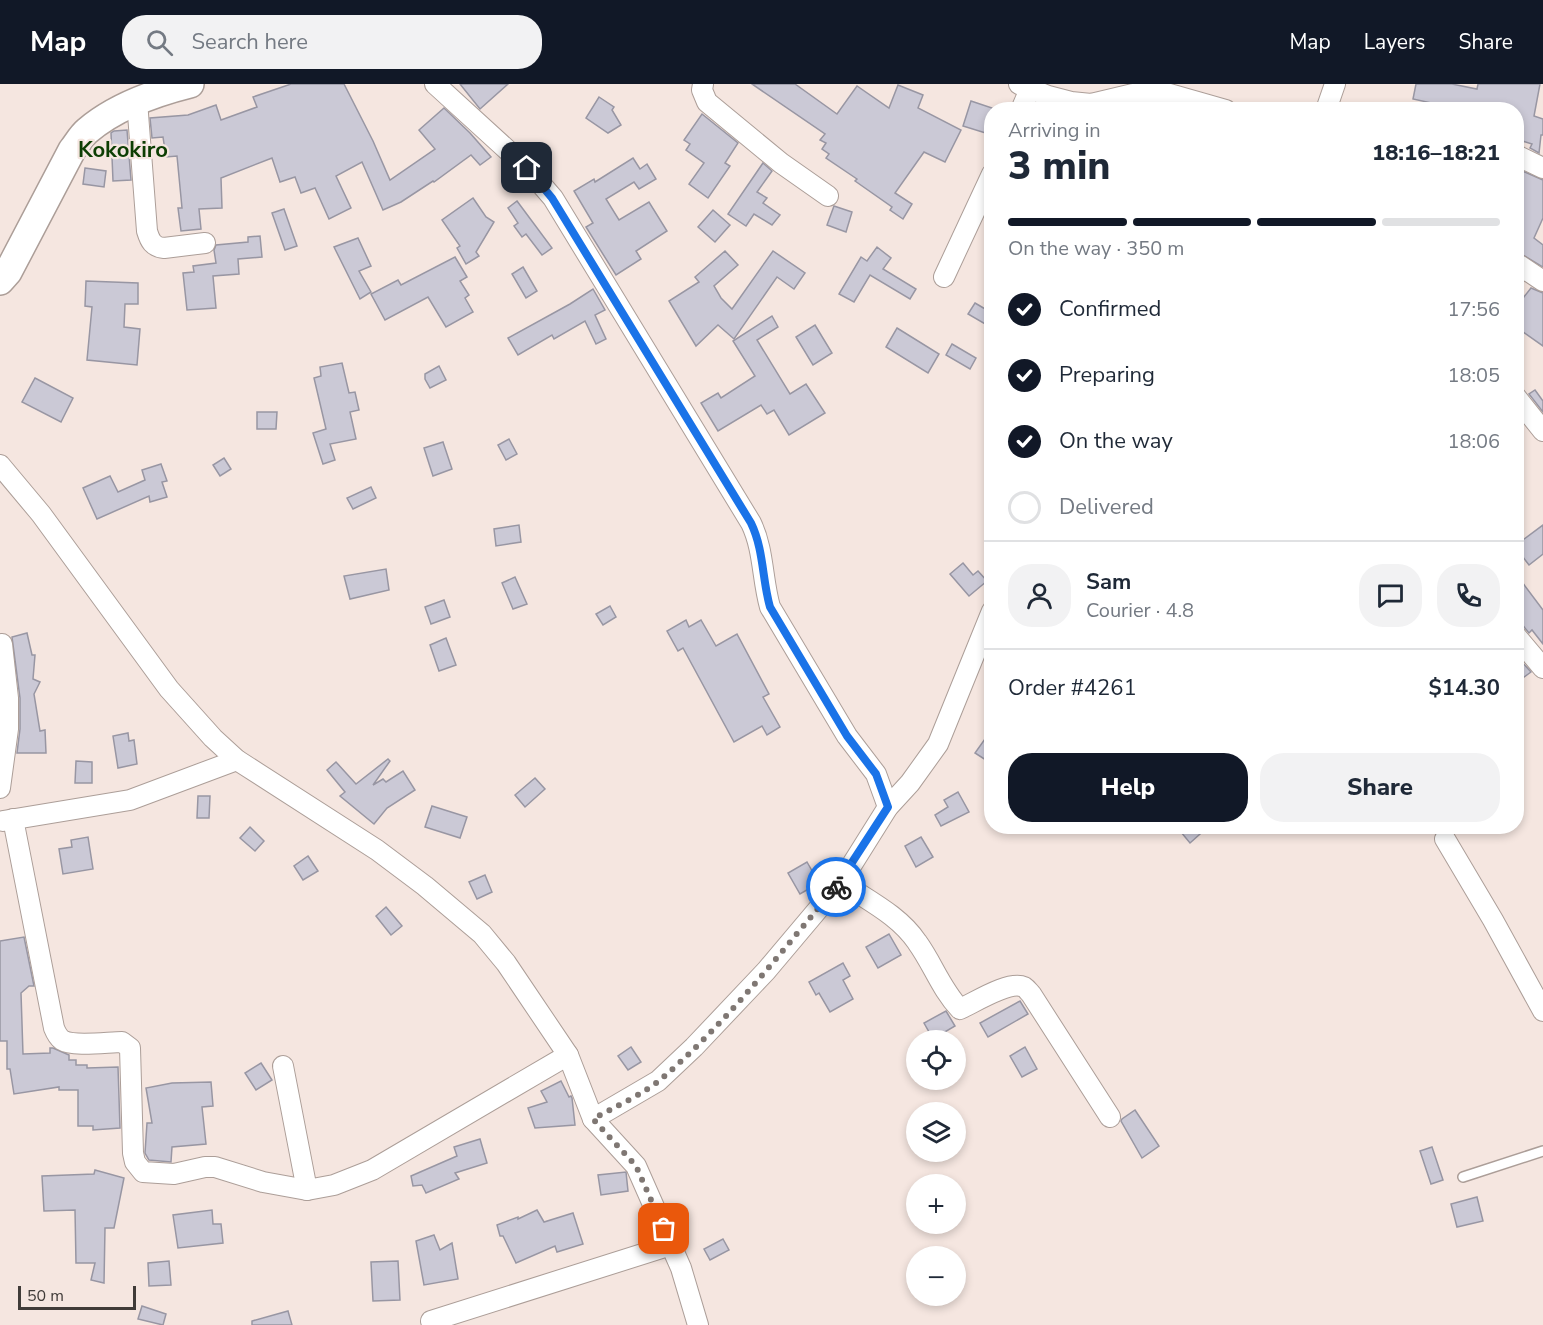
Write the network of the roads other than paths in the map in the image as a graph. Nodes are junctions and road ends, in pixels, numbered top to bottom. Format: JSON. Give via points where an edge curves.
{"nodes":[{"id":1,"x":190,"y":84,"type":"edge"},
{"id":2,"x":435,"y":84,"type":"edge"},
{"id":3,"x":703,"y":84,"type":"edge"},
{"id":4,"x":1335,"y":84,"type":"edge"},
{"id":5,"x":1025,"y":86,"type":"edge"},
{"id":6,"x":1157,"y":89,"type":"edge"},
{"id":7,"x":137,"y":101,"type":"junction"},
{"id":8,"x":1022,"y":102,"type":"edge"},
{"id":9,"x":1078,"y":102,"type":"edge"},
{"id":10,"x":1099,"y":102,"type":"edge"},
{"id":11,"x":1198,"y":102,"type":"edge"},
{"id":12,"x":1332,"y":102,"type":"edge"},
{"id":13,"x":1524,"y":159,"type":"edge"},
{"id":14,"x":1543,"y":168,"type":"edge"},
{"id":15,"x":984,"y":191,"type":"edge"},
{"id":16,"x":828,"y":196,"type":"dead end"},
{"id":17,"x":205,"y":243,"type":"dead end"},
{"id":18,"x":1524,"y":268,"type":"edge"},
{"id":19,"x":944,"y":277,"type":"dead end"},
{"id":20,"x":0,"y":281,"type":"edge"},
{"id":21,"x":1543,"y":281,"type":"edge"},
{"id":22,"x":1524,"y":407,"type":"edge"},
{"id":23,"x":1543,"y":432,"type":"edge"},
{"id":24,"x":0,"y":465,"type":"edge"},
{"id":25,"x":984,"y":631,"type":"edge"},
{"id":26,"x":2,"y":644,"type":"dead end"},
{"id":27,"x":1524,"y":645,"type":"edge"},
{"id":28,"x":1543,"y":668,"type":"edge"},
{"id":29,"x":237,"y":760,"type":"junction"},
{"id":30,"x":0,"y":788,"type":"edge"},
{"id":31,"x":888,"y":807,"type":"junction"},
{"id":32,"x":7,"y":820,"type":"edge"},
{"id":33,"x":1445,"y":839,"type":"dead end"},
{"id":34,"x":841,"y":882,"type":"junction"},
{"id":35,"x":1543,"y":1011,"type":"edge"},
{"id":36,"x":568,"y":1055,"type":"junction"},
{"id":37,"x":283,"y":1066,"type":"dead end"},
{"id":38,"x":1110,"y":1117,"type":"dead end"},
{"id":39,"x":593,"y":1119,"type":"junction"},
{"id":40,"x":1543,"y":1151,"type":"edge"},
{"id":41,"x":1463,"y":1177,"type":"dead end"},
{"id":42,"x":307,"y":1190,"type":"junction"},
{"id":43,"x":670,"y":1245,"type":"junction"},
{"id":44,"x":431,"y":1321,"type":"dead end"},
{"id":45,"x":698,"y":1325,"type":"edge"}],
"edges":[{"from":1,"to":7,"type":"street"},
{"from":2,"to":31,"type":"street","via":[[527,168],[557,205],[751,523],[761,549],[770,607],[847,736],[876,774]]},
{"from":3,"to":16,"type":"street","via":[[707,102]]},
{"from":4,"to":12,"type":"street"},
{"from":5,"to":8,"type":"street"},
{"from":5,"to":9,"type":"street"},
{"from":6,"to":10,"type":"street"},
{"from":6,"to":11,"type":"street"},
{"from":7,"to":17,"type":"street","via":[[150,239],[164,248]]},
{"from":7,"to":20,"type":"street","via":[[85,132]]},
{"from":13,"to":14,"type":"street"},
{"from":15,"to":19,"type":"street"},
{"from":18,"to":21,"type":"street"},
{"from":22,"to":23,"type":"street"},
{"from":24,"to":29,"type":"street","via":[[41,514],[169,689]]},
{"from":25,"to":31,"type":"street","via":[[938,744]]},
{"from":26,"to":30,"type":"street","via":[[8,729]]},
{"from":27,"to":28,"type":"street"},
{"from":29,"to":32,"type":"street","via":[[130,800]]},
{"from":29,"to":36,"type":"street","via":[[377,850],[456,910],[506,963]]},
{"from":31,"to":34,"type":"street"},
{"from":32,"to":42,"type":"street","via":[[54,1028],[64,1042],[122,1041],[130,1048],[133,1153],[138,1168],[153,1174],[174,1174],[215,1167]]},
{"from":33,"to":35,"type":"street"},
{"from":34,"to":38,"type":"street","via":[[902,923],[930,962],[947,996],[960,1009],[991,993],[1024,987]]},
{"from":34,"to":39,"type":"street","via":[[766,971],[694,1047],[658,1081]]},
{"from":36,"to":39,"type":"street"},
{"from":36,"to":42,"type":"street","via":[[372,1170]]},
{"from":37,"to":42,"type":"street"},
{"from":39,"to":43,"type":"street","via":[[636,1166]]},
{"from":40,"to":41,"type":"lane"},
{"from":43,"to":44,"type":"street"},
{"from":43,"to":45,"type":"street"}]}
